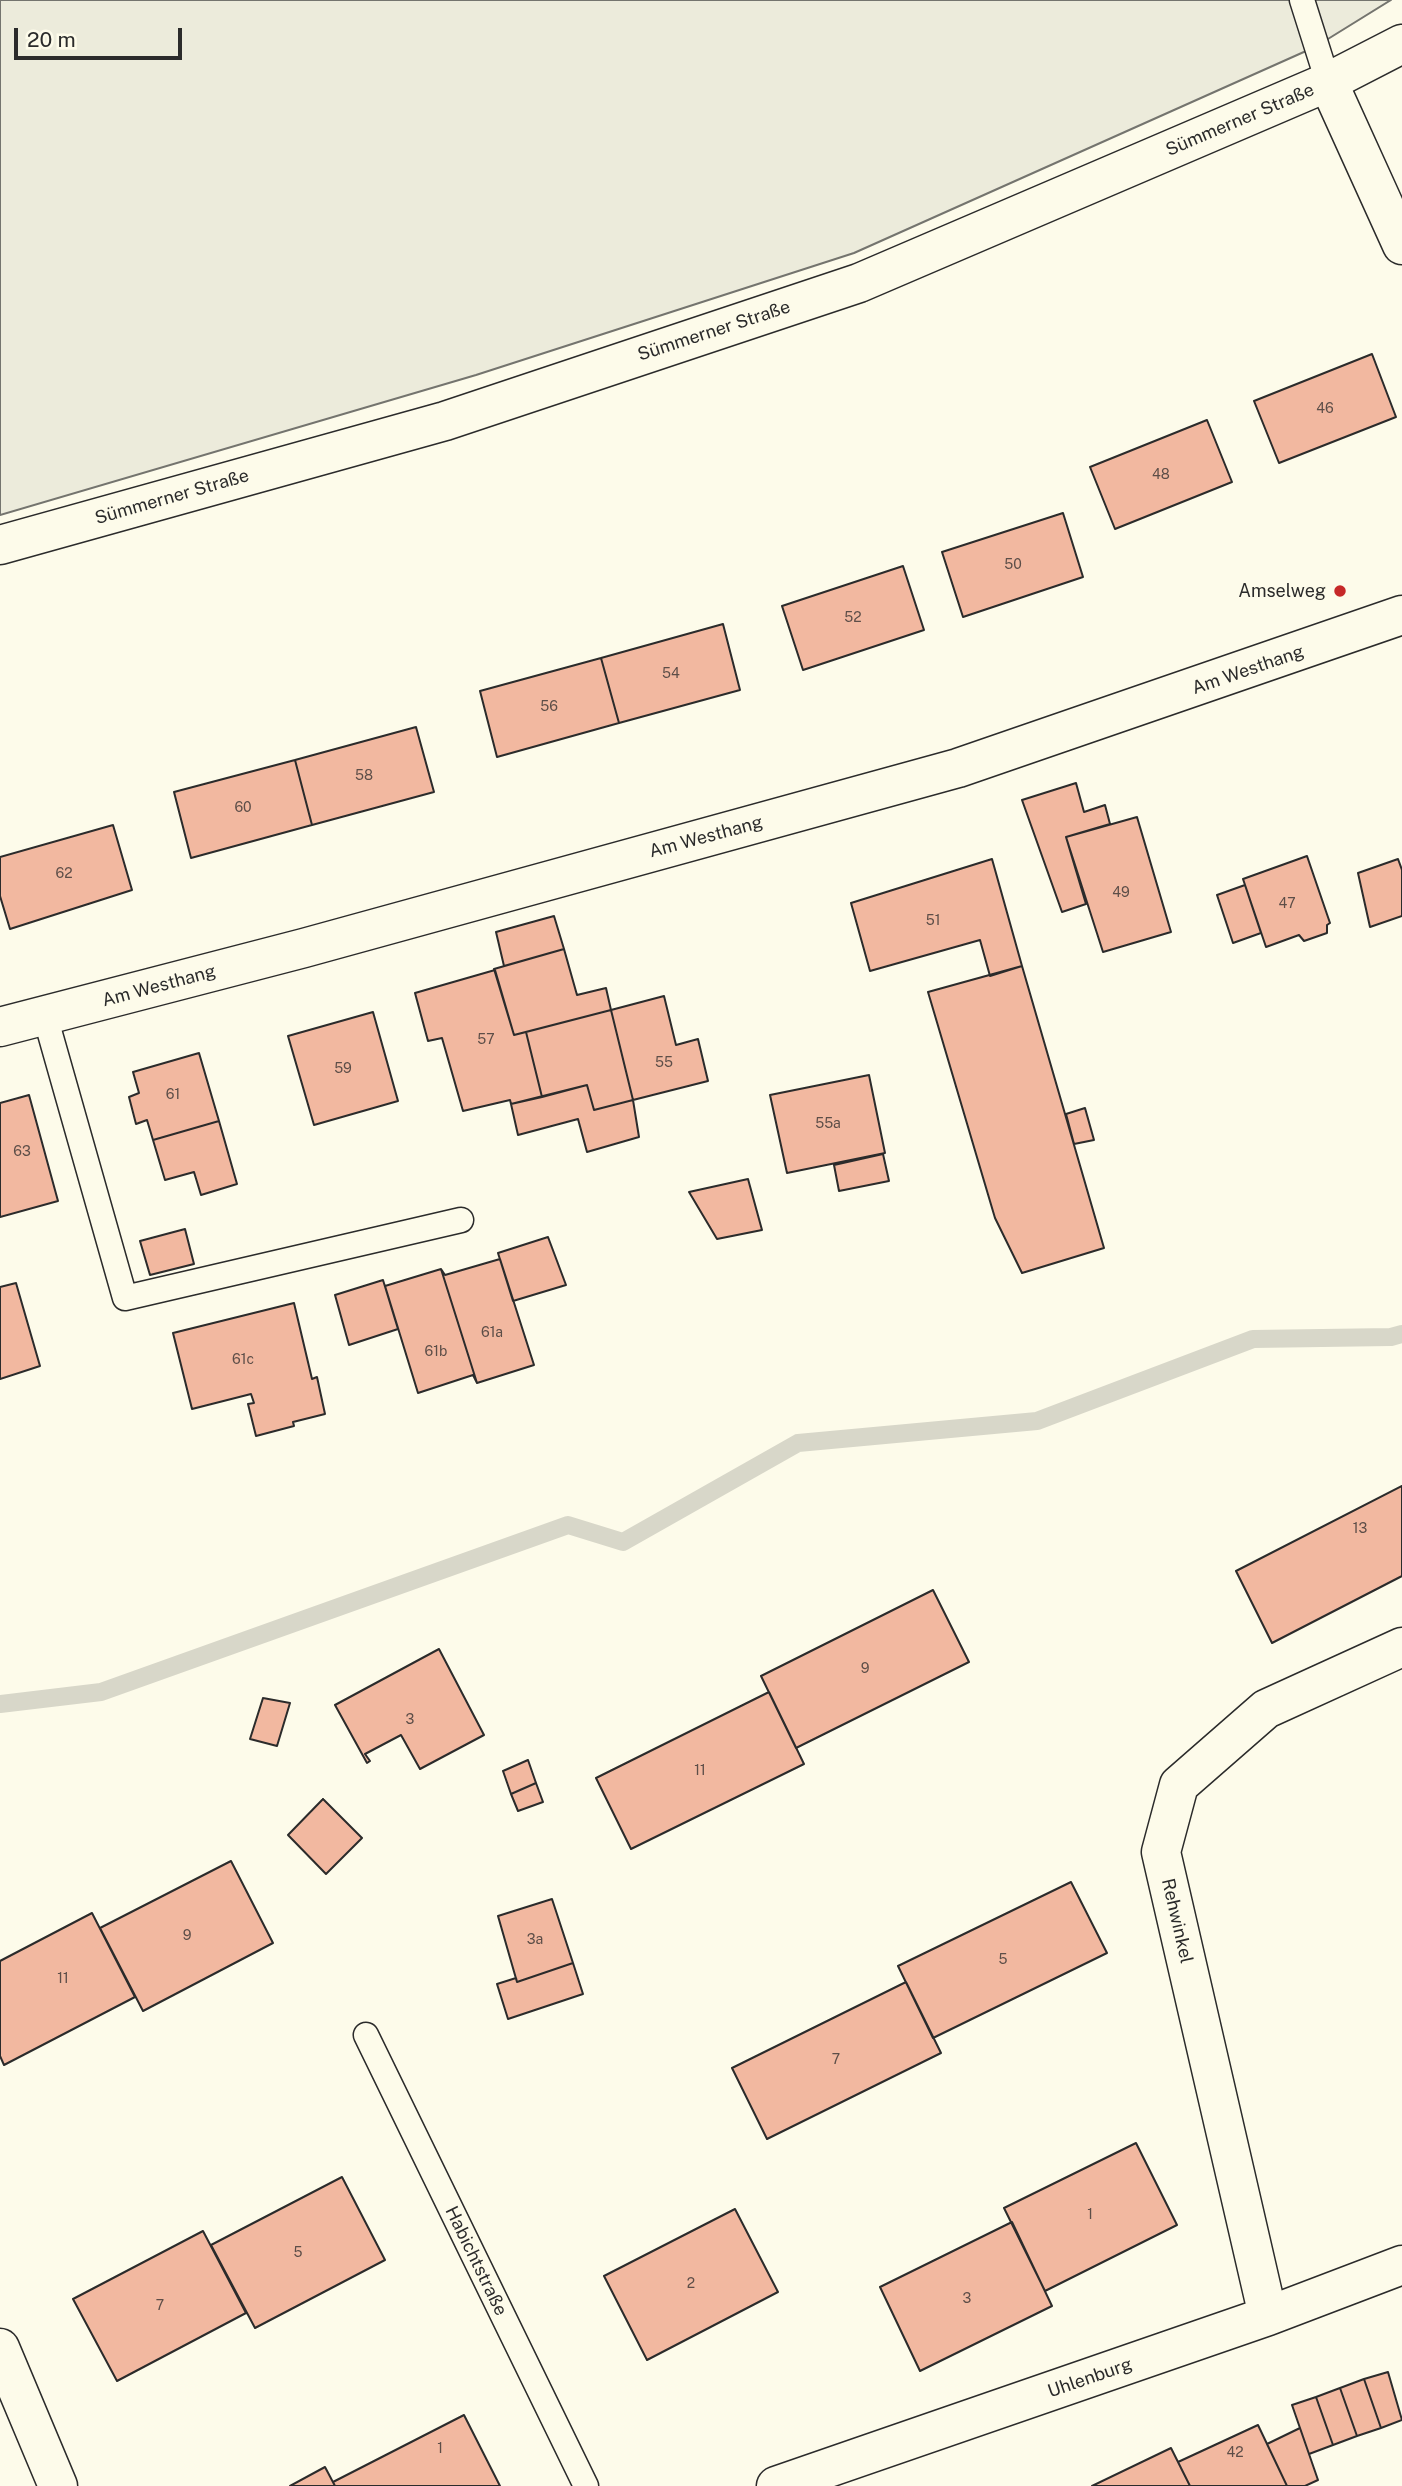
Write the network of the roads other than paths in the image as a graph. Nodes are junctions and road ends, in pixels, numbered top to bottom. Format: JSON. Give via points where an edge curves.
{"nodes":[{"id":1,"x":1301,"y":0,"type":"edge"},
{"id":2,"x":1402,"y":44,"type":"edge"},
{"id":3,"x":1328,"y":82,"type":"junction"},
{"id":4,"x":1402,"y":245,"type":"edge"},
{"id":5,"x":0,"y":545,"type":"edge"},
{"id":6,"x":1402,"y":615,"type":"edge"},
{"id":7,"x":45,"y":1016,"type":"junction"},
{"id":8,"x":0,"y":1027,"type":"edge"},
{"id":9,"x":461,"y":1220,"type":"dead end"},
{"id":10,"x":1402,"y":1647,"type":"edge"},
{"id":11,"x":366,"y":2035,"type":"dead end"},
{"id":12,"x":1402,"y":2265,"type":"edge"},
{"id":13,"x":1268,"y":2316,"type":"junction"},
{"id":14,"x":0,"y":2348,"type":"edge"},
{"id":15,"x":58,"y":2486,"type":"edge"},
{"id":16,"x":586,"y":2486,"type":"edge"},
{"id":17,"x":776,"y":2486,"type":"edge"}],
"edges":[{"from":1,"to":3,"type":"lane"},
{"from":2,"to":3,"type":"street","name":"Sümmerner Straße"},
{"from":3,"to":4,"type":"street"},
{"from":3,"to":5,"type":"street","name":"Sümmerner Straße","via":[[859,283],[444,421]]},
{"from":6,"to":7,"type":"street","name":"Am Westhang","via":[[958,768]]},
{"from":7,"to":8,"type":"street","name":"Am Westhang"},
{"from":7,"to":9,"type":"lane","via":[[125,1298]]},
{"from":10,"to":13,"type":"street","name":"Rehwinkel","via":[[1266,1709],[1179,1785],[1161,1852]]},
{"from":11,"to":16,"type":"lane","name":"Habichtstraße"},
{"from":12,"to":13,"type":"street","name":"Uhlenburg"},
{"from":13,"to":17,"type":"street","name":"Uhlenburg"},
{"from":14,"to":15,"type":"street"}]}
